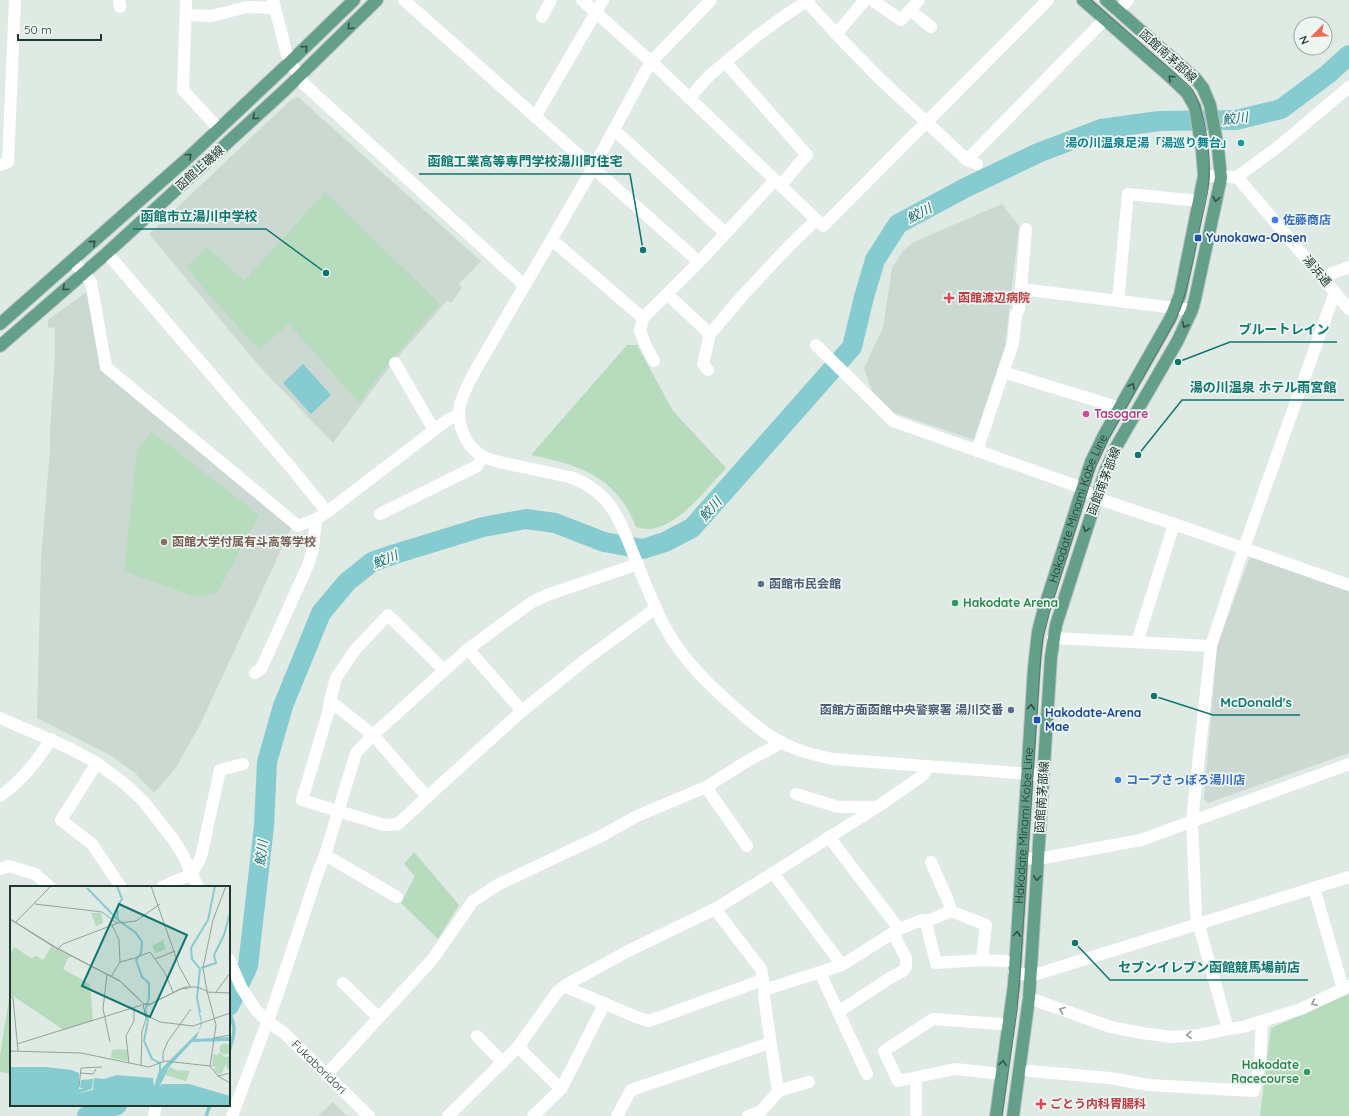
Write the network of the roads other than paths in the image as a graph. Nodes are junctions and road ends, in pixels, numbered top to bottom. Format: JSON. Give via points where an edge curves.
{"nodes":[{"id":1,"x":15,"y":0,"type":"edge"},
{"id":2,"x":186,"y":0,"type":"edge"},
{"id":3,"x":354,"y":0,"type":"edge"},
{"id":4,"x":377,"y":0,"type":"edge"},
{"id":5,"x":404,"y":0,"type":"edge"},
{"id":6,"x":551,"y":0,"type":"edge"},
{"id":7,"x":582,"y":0,"type":"edge"},
{"id":8,"x":603,"y":0,"type":"edge"},
{"id":9,"x":711,"y":0,"type":"edge"},
{"id":10,"x":865,"y":0,"type":"edge"},
{"id":11,"x":872,"y":0,"type":"edge"},
{"id":12,"x":919,"y":0,"type":"edge"},
{"id":13,"x":1048,"y":0,"type":"edge"},
{"id":14,"x":1083,"y":0,"type":"edge"},
{"id":15,"x":1106,"y":0,"type":"edge"},
{"id":16,"x":1128,"y":0,"type":"edge"},
{"id":17,"x":807,"y":1,"type":"edge"},
{"id":18,"x":274,"y":4,"type":"edge"},
{"id":19,"x":910,"y":10,"type":"junction"},
{"id":20,"x":1118,"y":11,"type":"junction"},
{"id":21,"x":596,"y":12,"type":"junction"},
{"id":22,"x":186,"y":14,"type":"junction"},
{"id":23,"x":542,"y":17,"type":"dead end"},
{"id":24,"x":1104,"y":20,"type":"junction"},
{"id":25,"x":931,"y":27,"type":"dead end"},
{"id":26,"x":836,"y":34,"type":"junction"},
{"id":27,"x":290,"y":62,"type":"junction"},
{"id":28,"x":650,"y":63,"type":"junction"},
{"id":29,"x":726,"y":63,"type":"junction"},
{"id":30,"x":299,"y":77,"type":"junction"},
{"id":31,"x":1349,"y":87,"type":"edge"},
{"id":32,"x":689,"y":98,"type":"junction"},
{"id":33,"x":535,"y":117,"type":"junction"},
{"id":34,"x":925,"y":122,"type":"junction"},
{"id":35,"x":218,"y":128,"type":"junction"},
{"id":36,"x":620,"y":135,"type":"dead end"},
{"id":37,"x":1200,"y":135,"type":"joint"},
{"id":38,"x":0,"y":165,"type":"edge"},
{"id":39,"x":593,"y":168,"type":"junction"},
{"id":40,"x":1204,"y":176,"type":"junction"},
{"id":41,"x":1221,"y":178,"type":"junction"},
{"id":42,"x":1237,"y":178,"type":"junction"},
{"id":43,"x":778,"y":183,"type":"junction"},
{"id":44,"x":1199,"y":201,"type":"junction"},
{"id":45,"x":816,"y":220,"type":"junction"},
{"id":46,"x":1026,"y":229,"type":"dead end"},
{"id":47,"x":725,"y":233,"type":"junction"},
{"id":48,"x":558,"y":245,"type":"dead end"},
{"id":49,"x":107,"y":253,"type":"junction"},
{"id":50,"x":73,"y":261,"type":"junction"},
{"id":51,"x":699,"y":262,"type":"junction"},
{"id":52,"x":1349,"y":267,"type":"edge"},
{"id":53,"x":83,"y":273,"type":"junction"},
{"id":54,"x":1322,"y":276,"type":"junction"},
{"id":55,"x":525,"y":286,"type":"junction"},
{"id":56,"x":1021,"y":289,"type":"junction"},
{"id":57,"x":1335,"y":292,"type":"junction"},
{"id":58,"x":667,"y":294,"type":"junction"},
{"id":59,"x":1118,"y":300,"type":"junction"},
{"id":60,"x":1174,"y":308,"type":"junction"},
{"id":61,"x":1349,"y":309,"type":"edge"},
{"id":62,"x":1192,"y":310,"type":"junction"},
{"id":63,"x":643,"y":318,"type":"junction"},
{"id":64,"x":1,"y":320,"type":"edge"},
{"id":65,"x":710,"y":334,"type":"junction"},
{"id":66,"x":816,"y":345,"type":"dead end"},
{"id":67,"x":0,"y":346,"type":"edge"},
{"id":68,"x":654,"y":361,"type":"dead end"},
{"id":69,"x":395,"y":363,"type":"dead end"},
{"id":70,"x":708,"y":370,"type":"dead end"},
{"id":71,"x":1003,"y":372,"type":"junction"},
{"id":72,"x":1120,"y":408,"type":"junction"},
{"id":73,"x":459,"y":414,"type":"junction"},
{"id":74,"x":434,"y":430,"type":"junction"},
{"id":75,"x":977,"y":451,"type":"junction"},
{"id":76,"x":482,"y":456,"type":"junction"},
{"id":77,"x":1082,"y":489,"type":"junction"},
{"id":78,"x":1096,"y":498,"type":"junction"},
{"id":79,"x":327,"y":512,"type":"junction"},
{"id":80,"x":380,"y":514,"type":"dead end"},
{"id":81,"x":316,"y":519,"type":"junction"},
{"id":82,"x":1174,"y":524,"type":"junction"},
{"id":83,"x":1245,"y":548,"type":"junction"},
{"id":84,"x":637,"y":562,"type":"junction"},
{"id":85,"x":1349,"y":585,"type":"edge"},
{"id":86,"x":656,"y":608,"type":"junction"},
{"id":87,"x":1140,"y":636,"type":"dead end"},
{"id":88,"x":1053,"y":638,"type":"junction"},
{"id":89,"x":1211,"y":646,"type":"junction"},
{"id":90,"x":468,"y":649,"type":"junction"},
{"id":91,"x":444,"y":670,"type":"junction"},
{"id":92,"x":255,"y":674,"type":"dead end"},
{"id":93,"x":330,"y":701,"type":"junction"},
{"id":94,"x":522,"y":711,"type":"junction"},
{"id":95,"x":1,"y":719,"type":"edge"},
{"id":96,"x":373,"y":735,"type":"junction"},
{"id":97,"x":51,"y":739,"type":"junction"},
{"id":98,"x":781,"y":743,"type":"junction"},
{"id":99,"x":97,"y":763,"type":"junction"},
{"id":100,"x":243,"y":764,"type":"dead end"},
{"id":101,"x":1349,"y":764,"type":"edge"},
{"id":102,"x":929,"y":766,"type":"junction"},
{"id":103,"x":1027,"y":774,"type":"junction"},
{"id":104,"x":1044,"y":775,"type":"junction"},
{"id":105,"x":706,"y":787,"type":"junction"},
{"id":106,"x":796,"y":794,"type":"dead end"},
{"id":107,"x":0,"y":796,"type":"edge"},
{"id":108,"x":427,"y":797,"type":"junction"},
{"id":109,"x":877,"y":807,"type":"junction"},
{"id":110,"x":338,"y":811,"type":"junction"},
{"id":111,"x":1192,"y":821,"type":"junction"},
{"id":112,"x":829,"y":837,"type":"junction"},
{"id":113,"x":746,"y":846,"type":"dead end"},
{"id":114,"x":325,"y":854,"type":"junction"},
{"id":115,"x":1022,"y":858,"type":"junction"},
{"id":116,"x":1038,"y":859,"type":"junction"},
{"id":117,"x":931,"y":862,"type":"dead end"},
{"id":118,"x":0,"y":869,"type":"edge"},
{"id":119,"x":773,"y":873,"type":"junction"},
{"id":120,"x":192,"y":874,"type":"junction"},
{"id":121,"x":1349,"y":877,"type":"edge"},
{"id":122,"x":49,"y":886,"type":"edge"},
{"id":123,"x":120,"y":886,"type":"edge"},
{"id":124,"x":164,"y":886,"type":"edge"},
{"id":125,"x":198,"y":886,"type":"edge"},
{"id":126,"x":1314,"y":888,"type":"junction"},
{"id":127,"x":397,"y":897,"type":"dead end"},
{"id":128,"x":715,"y":909,"type":"junction"},
{"id":129,"x":951,"y":911,"type":"junction"},
{"id":130,"x":927,"y":920,"type":"junction"},
{"id":131,"x":1198,"y":923,"type":"junction"},
{"id":132,"x":896,"y":931,"type":"junction"},
{"id":133,"x":982,"y":960,"type":"junction"},
{"id":134,"x":1006,"y":961,"type":"dead end"},
{"id":135,"x":230,"y":962,"type":"edge"},
{"id":136,"x":842,"y":966,"type":"junction"},
{"id":137,"x":821,"y":972,"type":"junction"},
{"id":138,"x":1014,"y":972,"type":"junction"},
{"id":139,"x":1031,"y":976,"type":"junction"},
{"id":140,"x":342,"y":983,"type":"dead end"},
{"id":141,"x":763,"y":985,"type":"junction"},
{"id":142,"x":564,"y":986,"type":"junction"},
{"id":143,"x":1346,"y":988,"type":"edge"},
{"id":144,"x":1029,"y":998,"type":"junction"},
{"id":145,"x":605,"y":1003,"type":"junction"},
{"id":146,"x":838,"y":1012,"type":"junction"},
{"id":147,"x":378,"y":1017,"type":"junction"},
{"id":148,"x":267,"y":1021,"type":"junction"},
{"id":149,"x":1262,"y":1021,"type":"junction"},
{"id":150,"x":1000,"y":1024,"type":"dead end"},
{"id":151,"x":1228,"y":1029,"type":"junction"},
{"id":152,"x":478,"y":1036,"type":"dead end"},
{"id":153,"x":770,"y":1043,"type":"junction"},
{"id":154,"x":519,"y":1045,"type":"junction"},
{"id":155,"x":503,"y":1063,"type":"junction"},
{"id":156,"x":1029,"y":1071,"type":"dead end"},
{"id":157,"x":993,"y":1073,"type":"dead end"},
{"id":158,"x":867,"y":1074,"type":"dead end"},
{"id":159,"x":326,"y":1075,"type":"junction"},
{"id":160,"x":916,"y":1078,"type":"junction"},
{"id":161,"x":809,"y":1082,"type":"dead end"},
{"id":162,"x":561,"y":1089,"type":"junction"},
{"id":163,"x":778,"y":1091,"type":"junction"},
{"id":164,"x":156,"y":1106,"type":"edge"},
{"id":165,"x":154,"y":1116,"type":"edge"},
{"id":166,"x":232,"y":1116,"type":"edge"},
{"id":167,"x":369,"y":1116,"type":"edge"},
{"id":168,"x":448,"y":1116,"type":"edge"},
{"id":169,"x":533,"y":1116,"type":"edge"},
{"id":170,"x":618,"y":1116,"type":"edge"},
{"id":171,"x":748,"y":1116,"type":"edge"},
{"id":172,"x":916,"y":1116,"type":"edge"},
{"id":173,"x":996,"y":1116,"type":"edge"},
{"id":174,"x":1013,"y":1116,"type":"edge"}],
"edges":[{"from":1,"to":38,"type":"street","via":[[8,162]]},
{"from":2,"to":22,"type":"street"},
{"from":27,"to":3,"type":"main road","name":"函館上磯線","one_way":true},
{"from":4,"to":30,"type":"main road","name":"函館上磯線","one_way":true},
{"from":5,"to":33,"type":"street"},
{"from":6,"to":23,"type":"street"},
{"from":7,"to":21,"type":"street"},
{"from":8,"to":21,"type":"street"},
{"from":9,"to":28,"type":"street"},
{"from":10,"to":26,"type":"street"},
{"from":11,"to":19,"type":"street","via":[[901,20]]},
{"from":12,"to":19,"type":"street"},
{"from":13,"to":34,"type":"street"},
{"from":14,"to":24,"type":"main road","name":"函館南茅部線"},
{"from":15,"to":20,"type":"main road","name":"函館南茅部線"},
{"from":16,"to":20,"type":"street"},
{"from":17,"to":26,"type":"street"},
{"from":17,"to":29,"type":"street","via":[[784,16]]},
{"from":18,"to":22,"type":"street","via":[[247,7],[212,16]]},
{"from":18,"to":27,"type":"street"},
{"from":19,"to":25,"type":"street"},
{"from":20,"to":41,"type":"main road","name":"函館南茅部線","via":[[1203,88],[1210,105]]},
{"from":21,"to":28,"type":"street"},
{"from":21,"to":33,"type":"street"},
{"from":22,"to":35,"type":"street","via":[[183,90]]},
{"from":24,"to":34,"type":"street","via":[[972,162]]},
{"from":37,"to":24,"type":"main road","name":"函館南茅部線","one_way":true,"via":[[1195,108],[1187,93]]},
{"from":26,"to":34,"type":"street"},
{"from":27,"to":30,"type":"street"},
{"from":27,"to":35,"type":"main road","name":"函館上磯線"},
{"from":28,"to":32,"type":"street"},
{"from":28,"to":39,"type":"street"},
{"from":29,"to":32,"type":"street","via":[[710,75]]},
{"from":29,"to":43,"type":"street","via":[[807,155],[793,169],[792,174]]},
{"from":30,"to":49,"type":"main road","name":"函館上磯線","one_way":true},
{"from":30,"to":55,"type":"street"},
{"from":31,"to":42,"type":"street"},
{"from":32,"to":43,"type":"street"},
{"from":33,"to":39,"type":"street"},
{"from":34,"to":45,"type":"street","via":[[823,226]]},
{"from":50,"to":35,"type":"main road","name":"函館上磯線","one_way":true},
{"from":36,"to":47,"type":"street"},
{"from":37,"to":40,"type":"main road","name":"Hakodate Minami Kobe Line"},
{"from":39,"to":51,"type":"street"},
{"from":39,"to":55,"type":"street"},
{"from":40,"to":41,"type":"street"},
{"from":40,"to":44,"type":"main road","name":"Hakodate Minami Kobe Line"},
{"from":41,"to":42,"type":"street"},
{"from":41,"to":62,"type":"main road","name":"函館南茅部線","one_way":true},
{"from":42,"to":54,"type":"street","name":"湯浜通"},
{"from":43,"to":45,"type":"street"},
{"from":43,"to":47,"type":"street"},
{"from":44,"to":59,"type":"street","via":[[1128,194]]},
{"from":44,"to":60,"type":"main road","name":"Hakodate Minami Kobe Line","via":[[1180,295]]},
{"from":45,"to":65,"type":"street","via":[[744,294]]},
{"from":46,"to":56,"type":"street"},
{"from":47,"to":51,"type":"street"},
{"from":48,"to":63,"type":"street"},
{"from":49,"to":53,"type":"main road","name":"函館上磯線"},
{"from":49,"to":79,"type":"street"},
{"from":50,"to":53,"type":"street"},
{"from":50,"to":64,"type":"main road","name":"函館上磯線"},
{"from":51,"to":58,"type":"street"},
{"from":52,"to":54,"type":"street"},
{"from":53,"to":67,"type":"main road","name":"函館上磯線","one_way":true},
{"from":53,"to":81,"type":"street","via":[[91,282],[106,367],[298,526]]},
{"from":54,"to":57,"type":"street","name":"湯浜通"},
{"from":55,"to":73,"type":"street","via":[[475,371],[462,397]]},
{"from":56,"to":59,"type":"street"},
{"from":56,"to":71,"type":"street","via":[[1013,344]]},
{"from":57,"to":61,"type":"street","name":"湯浜通"},
{"from":57,"to":83,"type":"street"},
{"from":58,"to":63,"type":"street"},
{"from":58,"to":65,"type":"street"},
{"from":59,"to":60,"type":"street"},
{"from":60,"to":62,"type":"street"},
{"from":72,"to":60,"type":"main road","name":"Hakodate Minami Kobe Line","one_way":true},
{"from":62,"to":78,"type":"main road","name":"函館南茅部線","one_way":true,"via":[[1177,342],[1116,447]]},
{"from":63,"to":68,"type":"street","via":[[640,331]]},
{"from":65,"to":70,"type":"street","via":[[703,364]]},
{"from":66,"to":75,"type":"street","via":[[893,421]]},
{"from":69,"to":74,"type":"street"},
{"from":71,"to":72,"type":"street"},
{"from":71,"to":75,"type":"street"},
{"from":72,"to":77,"type":"main road","name":"Hakodate Minami Kobe Line","via":[[1096,452]]},
{"from":73,"to":74,"type":"street"},
{"from":73,"to":76,"type":"street","via":[[466,439]]},
{"from":74,"to":79,"type":"street"},
{"from":75,"to":77,"type":"street"},
{"from":76,"to":80,"type":"street","via":[[477,466]]},
{"from":76,"to":84,"type":"street","via":[[570,477],[590,486],[607,501],[619,518]]},
{"from":77,"to":78,"type":"street"},
{"from":103,"to":77,"type":"main road","name":"Hakodate Minami Kobe Line","one_way":true,"via":[[1038,632]]},
{"from":78,"to":82,"type":"street"},
{"from":78,"to":88,"type":"main road","name":"函館南茅部線","one_way":true},
{"from":79,"to":81,"type":"street"},
{"from":81,"to":92,"type":"street","via":[[313,549],[303,578],[261,669]]},
{"from":82,"to":83,"type":"street"},
{"from":82,"to":87,"type":"street"},
{"from":83,"to":85,"type":"street"},
{"from":83,"to":89,"type":"street"},
{"from":84,"to":86,"type":"street"},
{"from":84,"to":90,"type":"street","via":[[532,602]]},
{"from":86,"to":94,"type":"street","via":[[585,660]]},
{"from":86,"to":98,"type":"street","via":[[673,641],[695,669],[747,718]]},
{"from":88,"to":89,"type":"street"},
{"from":88,"to":104,"type":"main road","name":"函館南茅部線"},
{"from":89,"to":111,"type":"street"},
{"from":90,"to":91,"type":"street"},
{"from":90,"to":94,"type":"street"},
{"from":91,"to":93,"type":"street","via":[[388,615],[351,655],[336,678]]},
{"from":91,"to":96,"type":"street"},
{"from":93,"to":96,"type":"street"},
{"from":93,"to":110,"type":"street","via":[[302,800]]},
{"from":94,"to":108,"type":"street"},
{"from":95,"to":97,"type":"street"},
{"from":96,"to":108,"type":"street"},
{"from":96,"to":110,"type":"street","via":[[356,753]]},
{"from":97,"to":99,"type":"street"},
{"from":97,"to":107,"type":"street","via":[[32,767]]},
{"from":98,"to":102,"type":"street","via":[[833,759]]},
{"from":98,"to":105,"type":"street"},
{"from":99,"to":120,"type":"street","via":[[143,801],[173,839]]},
{"from":99,"to":123,"type":"street","via":[[62,820],[92,844]]},
{"from":100,"to":120,"type":"street","via":[[220,770],[201,857]]},
{"from":101,"to":111,"type":"street"},
{"from":102,"to":103,"type":"street"},
{"from":102,"to":109,"type":"street","via":[[922,776]]},
{"from":103,"to":104,"type":"street"},
{"from":103,"to":115,"type":"main road","name":"Hakodate Minami Kobe Line"},
{"from":104,"to":116,"type":"main road","name":"函館南茅部線"},
{"from":105,"to":113,"type":"street"},
{"from":105,"to":147,"type":"street","via":[[637,816],[603,835],[505,880],[479,896],[432,960]]},
{"from":106,"to":109,"type":"street","via":[[838,807]]},
{"from":108,"to":110,"type":"street","via":[[398,824],[384,825]]},
{"from":109,"to":112,"type":"street"},
{"from":110,"to":114,"type":"street"},
{"from":111,"to":116,"type":"street","via":[[1141,840]]},
{"from":111,"to":131,"type":"street"},
{"from":112,"to":119,"type":"street"},
{"from":112,"to":132,"type":"street"},
{"from":114,"to":127,"type":"street"},
{"from":114,"to":148,"type":"street"},
{"from":115,"to":116,"type":"street"},
{"from":138,"to":115,"type":"main road","name":"Hakodate Minami Kobe Line","one_way":true},
{"from":116,"to":139,"type":"main road","name":"函館南茅部線","one_way":true},
{"from":117,"to":129,"type":"street"},
{"from":118,"to":122,"type":"street","via":[[9,866],[35,874]]},
{"from":119,"to":128,"type":"street"},
{"from":119,"to":136,"type":"street"},
{"from":120,"to":124,"type":"street"},
{"from":120,"to":125,"type":"street"},
{"from":121,"to":126,"type":"street"},
{"from":126,"to":131,"type":"street"},
{"from":126,"to":143,"type":"street"},
{"from":128,"to":141,"type":"street","via":[[761,969]]},
{"from":128,"to":142,"type":"street"},
{"from":129,"to":130,"type":"street"},
{"from":129,"to":133,"type":"street","via":[[986,925]]},
{"from":130,"to":132,"type":"street"},
{"from":130,"to":133,"type":"street","via":[[936,963]]},
{"from":131,"to":139,"type":"street"},
{"from":131,"to":151,"type":"street"},
{"from":132,"to":136,"type":"street"},
{"from":132,"to":146,"type":"street","via":[[906,958],[906,968]]},
{"from":133,"to":134,"type":"street"},
{"from":135,"to":148,"type":"street","name":"Fukaboridori","via":[[252,1005]]},
{"from":136,"to":137,"type":"street"},
{"from":137,"to":141,"type":"street"},
{"from":137,"to":146,"type":"street"},
{"from":138,"to":139,"type":"street"},
{"from":173,"to":138,"type":"main road","name":"Hakodate Minami Kobe Line","one_way":true},
{"from":139,"to":144,"type":"main road"},
{"from":140,"to":147,"type":"street"},
{"from":141,"to":145,"type":"street","via":[[649,1021]]},
{"from":141,"to":153,"type":"street"},
{"from":142,"to":145,"type":"street"},
{"from":142,"to":154,"type":"street"},
{"from":143,"to":149,"type":"street","one_way":true,"via":[[1301,1009]]},
{"from":151,"to":144,"type":"street","one_way":true,"via":[[1199,1035],[1142,1033],[1111,1027]]},
{"from":144,"to":174,"type":"main road"},
{"from":145,"to":162,"type":"street"},
{"from":146,"to":158,"type":"street"},
{"from":147,"to":159,"type":"street"},
{"from":148,"to":159,"type":"street","name":"Fukaboridori","via":[[284,1033]]},
{"from":148,"to":166,"type":"street"},
{"from":149,"to":151,"type":"street"},
{"from":149,"to":156,"type":"street","via":[[1260,1062],[1254,1091],[1149,1085],[1110,1078]]},
{"from":150,"to":160,"type":"street","via":[[933,1019],[884,1051],[898,1081]]},
{"from":152,"to":155,"type":"street"},
{"from":153,"to":163,"type":"street"},
{"from":153,"to":170,"type":"street","via":[[631,1090]]},
{"from":154,"to":155,"type":"street"},
{"from":154,"to":162,"type":"street"},
{"from":155,"to":168,"type":"street"},
{"from":157,"to":160,"type":"street","via":[[955,1069]]},
{"from":159,"to":167,"type":"street","name":"Fukaboridori"},
{"from":160,"to":172,"type":"street"},
{"from":161,"to":163,"type":"street"},
{"from":162,"to":169,"type":"street"},
{"from":163,"to":171,"type":"street","via":[[761,1111]]},
{"from":164,"to":165,"type":"street"}]}
